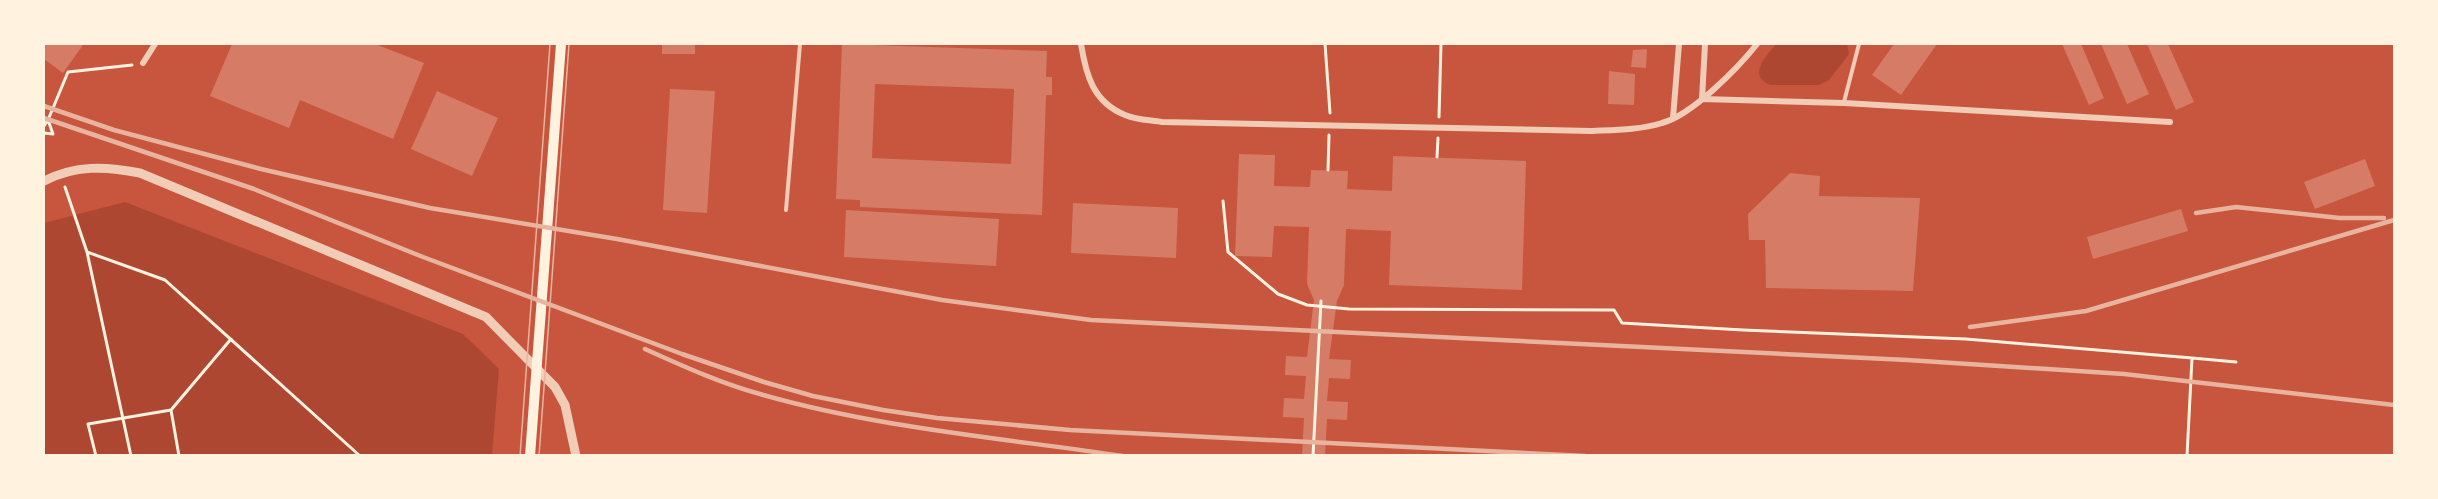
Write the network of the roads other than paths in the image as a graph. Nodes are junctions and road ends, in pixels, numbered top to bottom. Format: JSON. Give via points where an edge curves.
{"nodes":[{"id":1,"x":155,"y":44,"type":"edge"},
{"id":2,"x":561,"y":44,"type":"edge"},
{"id":3,"x":800,"y":44,"type":"edge"},
{"id":4,"x":1081,"y":44,"type":"edge"},
{"id":5,"x":1679,"y":44,"type":"edge"},
{"id":6,"x":1705,"y":44,"type":"edge"},
{"id":7,"x":1757,"y":44,"type":"edge"},
{"id":8,"x":1859,"y":44,"type":"edge"},
{"id":9,"x":143,"y":63,"type":"road end"},
{"id":10,"x":1702,"y":99,"type":"junction"},
{"id":11,"x":1844,"y":103,"type":"junction"},
{"id":12,"x":1673,"y":118,"type":"junction"},
{"id":13,"x":2170,"y":122,"type":"dead end"},
{"id":14,"x":44,"y":181,"type":"edge"},
{"id":15,"x":786,"y":210,"type":"dead end"},
{"id":16,"x":530,"y":456,"type":"edge"},
{"id":17,"x":576,"y":456,"type":"edge"}],
"edges":[{"from":1,"to":9,"type":"street"},
{"from":2,"to":16,"type":"main road"},
{"from":3,"to":15,"type":"lane"},
{"from":4,"to":12,"type":"street","via":[[1085,72],[1101,100],[1125,115],[1162,122],[1592,131],[1662,123]]},
{"from":5,"to":12,"type":"street"},
{"from":6,"to":10,"type":"street"},
{"from":7,"to":10,"type":"street"},
{"from":8,"to":11,"type":"lane"},
{"from":10,"to":11,"type":"street"},
{"from":10,"to":12,"type":"street"},
{"from":11,"to":13,"type":"street"},
{"from":14,"to":17,"type":"street","via":[[61,172],[87,167],[140,173],[486,317],[555,387],[564,405]]}]}
